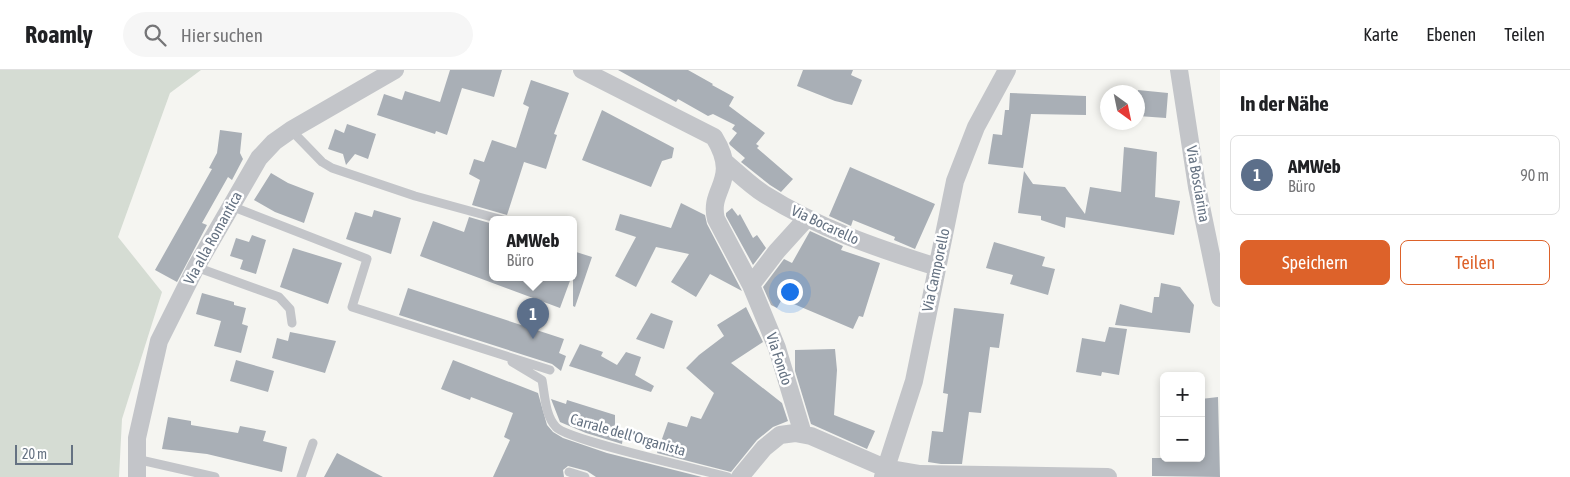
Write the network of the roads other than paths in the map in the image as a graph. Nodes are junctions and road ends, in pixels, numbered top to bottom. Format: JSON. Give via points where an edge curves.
{"nodes":[{"id":1,"x":395,"y":70,"type":"edge"},
{"id":2,"x":582,"y":70,"type":"edge"},
{"id":3,"x":1007,"y":70,"type":"edge"},
{"id":4,"x":1179,"y":70,"type":"edge"},
{"id":5,"x":291,"y":130,"type":"junction"},
{"id":6,"x":725,"y":162,"type":"junction"},
{"id":7,"x":724,"y":181,"type":"joint"},
{"id":8,"x":231,"y":206,"type":"junction"},
{"id":9,"x":489,"y":216,"type":"edge"},
{"id":10,"x":806,"y":218,"type":"junction"},
{"id":11,"x":937,"y":267,"type":"junction"},
{"id":12,"x":196,"y":268,"type":"junction"},
{"id":13,"x":751,"y":286,"type":"junction"},
{"id":14,"x":1220,"y":298,"type":"edge"},
{"id":15,"x":292,"y":323,"type":"dead end"},
{"id":16,"x":503,"y":355,"type":"junction"},
{"id":17,"x":550,"y":370,"type":"dead end"},
{"id":18,"x":803,"y":434,"type":"junction"},
{"id":19,"x":313,"y":443,"type":"dead end"},
{"id":20,"x":136,"y":459,"type":"junction"},
{"id":21,"x":568,"y":472,"type":"dead end"},
{"id":22,"x":884,"y":472,"type":"edge"},
{"id":23,"x":137,"y":477,"type":"edge"},
{"id":24,"x":215,"y":477,"type":"edge"},
{"id":25,"x":301,"y":477,"type":"edge"},
{"id":26,"x":585,"y":477,"type":"edge"},
{"id":27,"x":728,"y":477,"type":"edge"},
{"id":28,"x":740,"y":477,"type":"edge"},
{"id":29,"x":1108,"y":477,"type":"edge"}],
"edges":[{"from":1,"to":5,"type":"street","name":"Via alla Romantica"},
{"from":2,"to":6,"type":"street","name":"Via Bocarello","via":[[714,137]]},
{"from":3,"to":11,"type":"street","name":"Via Camporello","via":[[976,127],[955,181]]},
{"from":4,"to":14,"type":"street","name":"Via Bosciarina","via":[[1197,187]]},
{"from":5,"to":8,"type":"street","name":"Via alla Romantica","via":[[265,150]]},
{"from":5,"to":9,"type":"lane","via":[[332,168]]},
{"from":6,"to":7,"type":"street","name":"Via Bocarello"},
{"from":6,"to":10,"type":"street","name":"Via Bocarello","via":[[762,193]]},
{"from":7,"to":13,"type":"street","name":"Via Fondo","via":[[715,214]]},
{"from":8,"to":12,"type":"street","name":"Via alla Romantica"},
{"from":8,"to":16,"type":"lane","via":[[367,259],[352,307]]},
{"from":10,"to":11,"type":"street","name":"Via Bocarello","via":[[861,243]]},
{"from":10,"to":13,"type":"street"},
{"from":11,"to":22,"type":"street","name":"Via Camporello","via":[[914,381]]},
{"from":12,"to":15,"type":"lane","via":[[279,297],[290,309]]},
{"from":12,"to":20,"type":"street","name":"Via alla Romantica","via":[[159,341],[137,438]]},
{"from":13,"to":18,"type":"street","name":"Via Fondo","via":[[777,348]]},
{"from":16,"to":17,"type":"lane"},
{"from":16,"to":27,"type":"lane","name":"Carrale dell'Organista","via":[[542,380],[548,414],[558,430],[581,439]]},
{"from":18,"to":22,"type":"street","via":[[838,446]]},
{"from":18,"to":28,"type":"street","via":[[780,435],[764,448]]},
{"from":19,"to":25,"type":"lane"},
{"from":20,"to":23,"type":"street","name":"Via alla Romantica"},
{"from":20,"to":24,"type":"lane"},
{"from":21,"to":26,"type":"lane"},
{"from":22,"to":29,"type":"street"}]}
